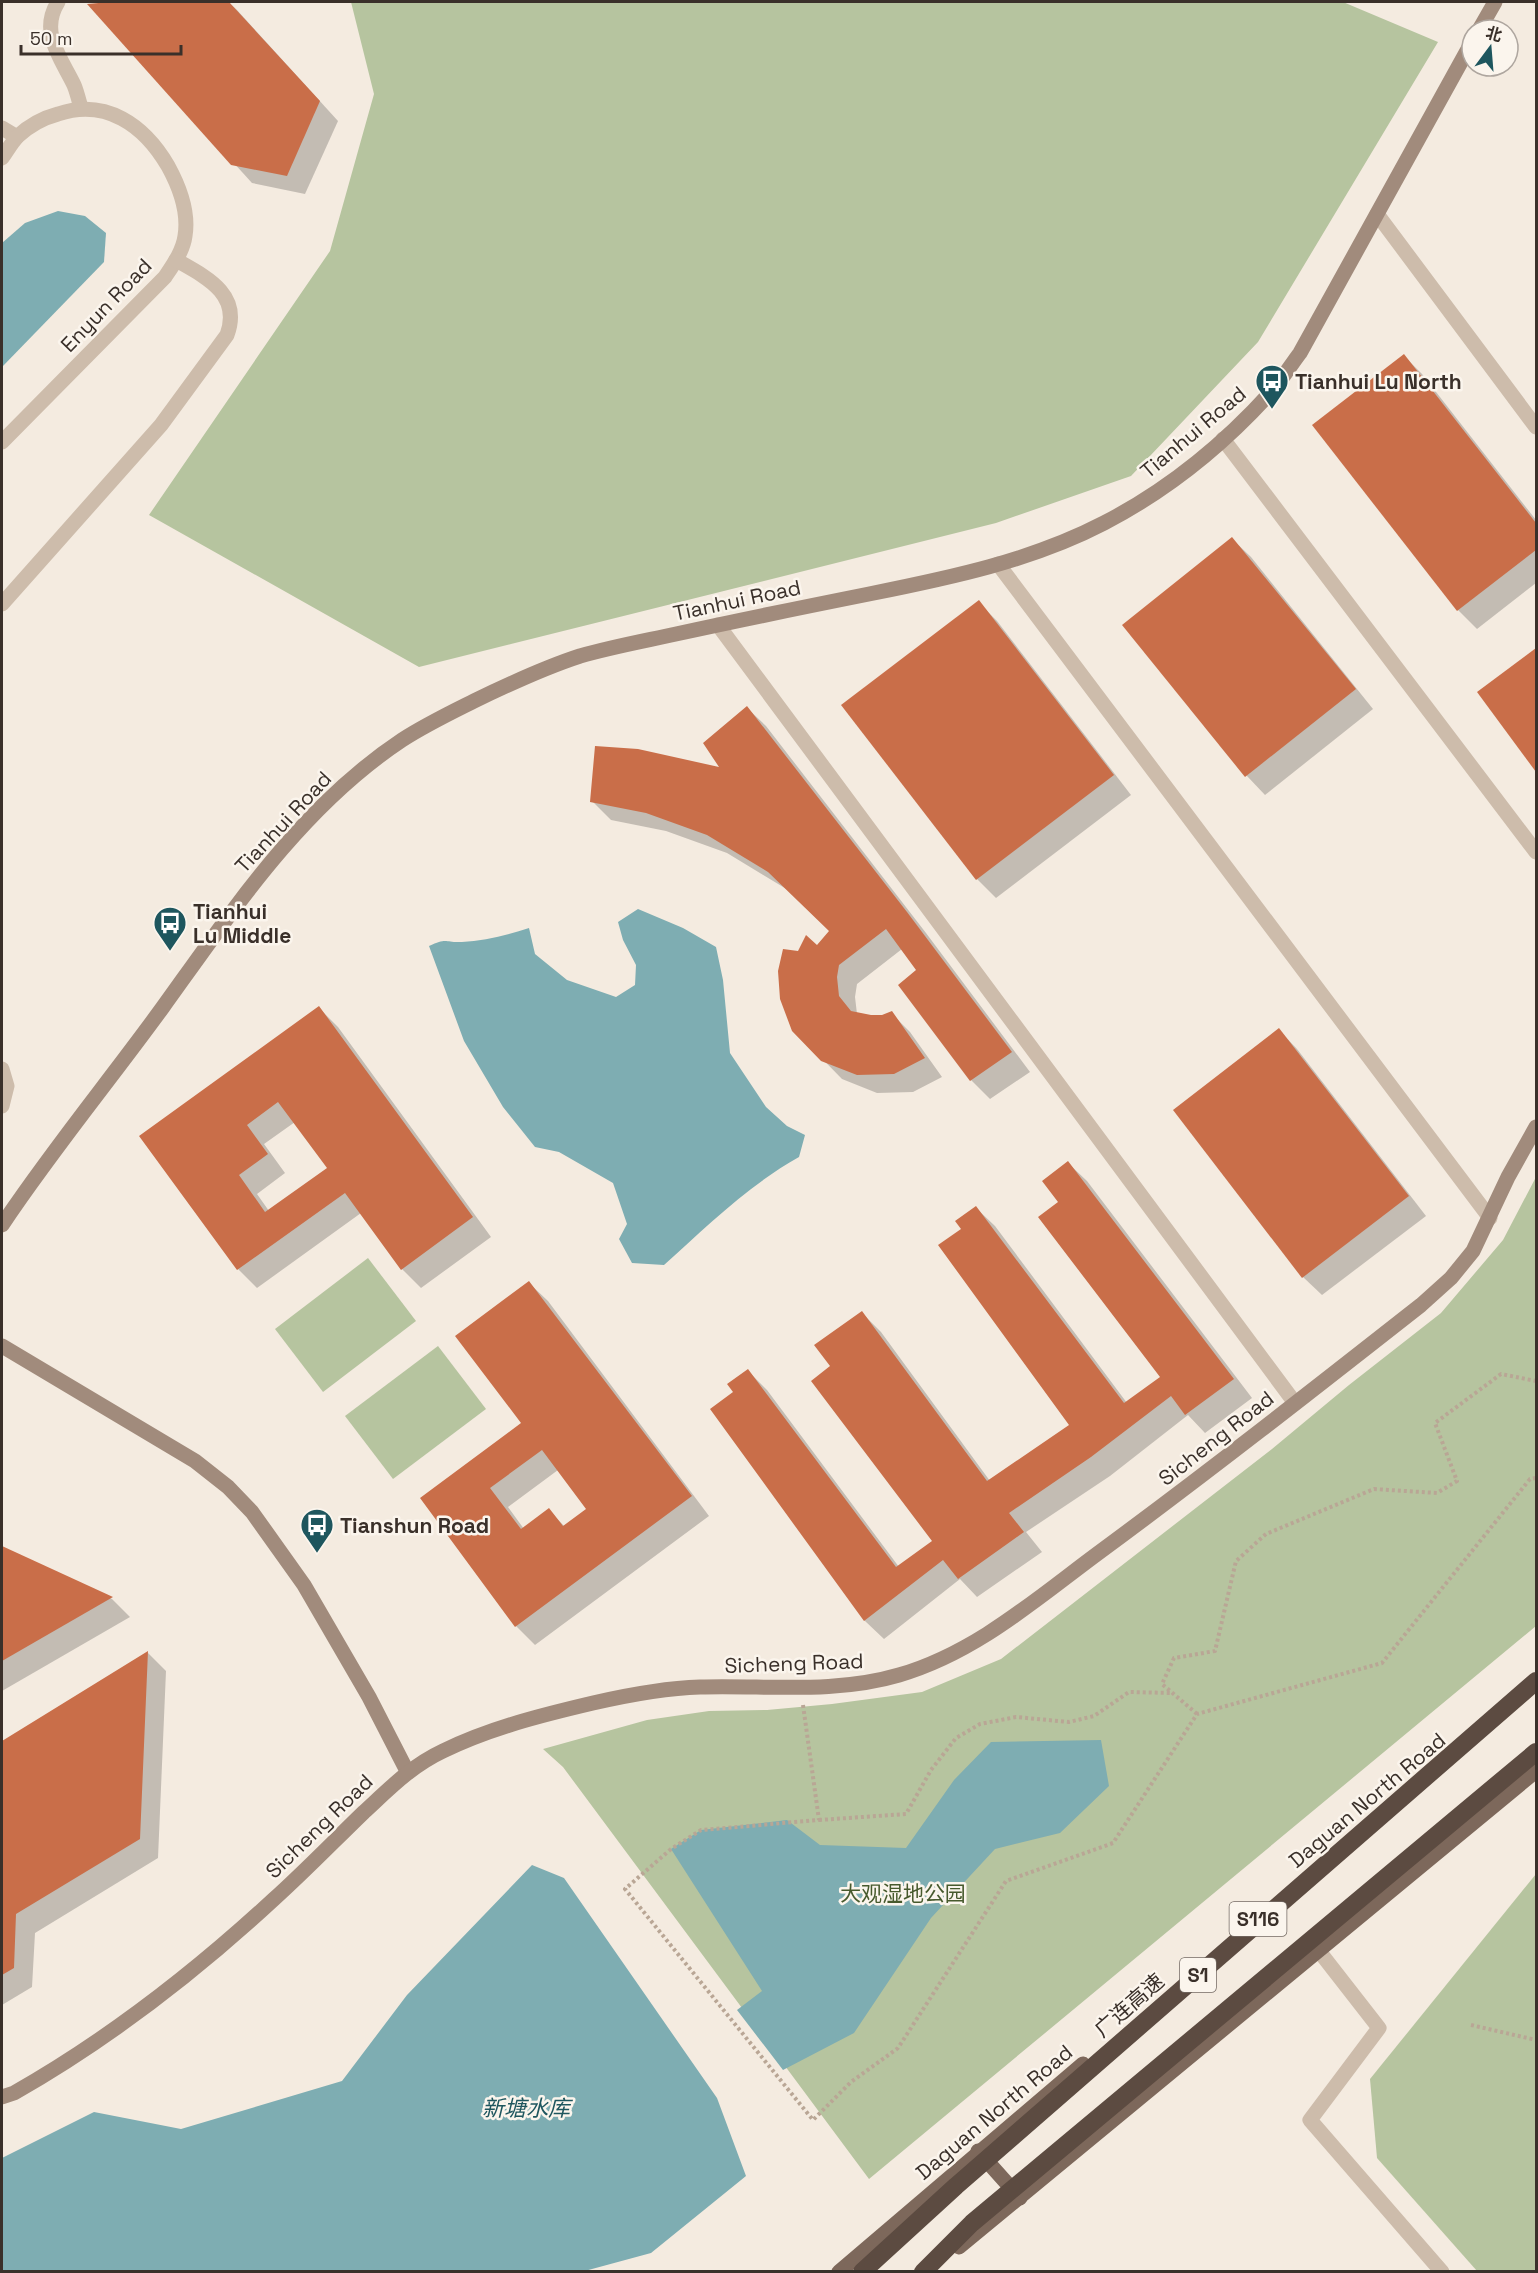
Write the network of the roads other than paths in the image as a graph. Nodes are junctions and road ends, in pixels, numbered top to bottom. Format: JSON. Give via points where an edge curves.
{"nodes":[{"id":1,"x":58,"y":2,"type":"edge"},
{"id":2,"x":1495,"y":2,"type":"edge"},
{"id":3,"x":1486,"y":18,"type":"edge"},
{"id":4,"x":1460,"y":64,"type":"edge"},
{"id":5,"x":81,"y":108,"type":"junction"},
{"id":6,"x":2,"y":128,"type":"edge"},
{"id":7,"x":17,"y":137,"type":"junction"},
{"id":8,"x":2,"y":158,"type":"edge"},
{"id":9,"x":1377,"y":214,"type":"junction"},
{"id":10,"x":176,"y":260,"type":"junction"},
{"id":11,"x":1536,"y":426,"type":"edge"},
{"id":12,"x":1223,"y":439,"type":"junction"},
{"id":13,"x":2,"y":442,"type":"edge"},
{"id":14,"x":998,"y":564,"type":"junction"},
{"id":15,"x":2,"y":604,"type":"edge"},
{"id":16,"x":718,"y":625,"type":"junction"},
{"id":17,"x":1536,"y":852,"type":"edge"},
{"id":18,"x":2,"y":1069,"type":"edge"},
{"id":19,"x":2,"y":1106,"type":"edge"},
{"id":20,"x":1536,"y":1127,"type":"edge"},
{"id":21,"x":1490,"y":1218,"type":"junction"},
{"id":22,"x":2,"y":1225,"type":"edge"},
{"id":23,"x":2,"y":1346,"type":"edge"},
{"id":24,"x":1295,"y":1403,"type":"junction"},
{"id":25,"x":1536,"y":1681,"type":"edge"},
{"id":26,"x":1536,"y":1686,"type":"edge"},
{"id":27,"x":1536,"y":1752,"type":"edge"},
{"id":28,"x":407,"y":1771,"type":"junction"},
{"id":29,"x":1536,"y":1771,"type":"edge"},
{"id":30,"x":1319,"y":1951,"type":"junction"},
{"id":31,"x":2,"y":2097,"type":"edge"},
{"id":32,"x":978,"y":2151,"type":"junction"},
{"id":33,"x":1020,"y":2198,"type":"junction"},
{"id":34,"x":839,"y":2271,"type":"edge"},
{"id":35,"x":862,"y":2271,"type":"edge"},
{"id":36,"x":923,"y":2271,"type":"edge"},
{"id":37,"x":933,"y":2271,"type":"edge"},
{"id":38,"x":1442,"y":2271,"type":"edge"}],
"edges":[{"from":1,"to":5,"type":"street","via":[[53,10],[51,39]]},
{"from":2,"to":3,"type":"street"},
{"from":4,"to":9,"type":"street","name":"Tianhui Road"},
{"from":5,"to":7,"type":"street","name":"Enyun Road","via":[[46,117]]},
{"from":5,"to":10,"type":"street","name":"Enyun Road","via":[[119,116],[160,153],[185,208],[185,236]]},
{"from":6,"to":7,"type":"street"},
{"from":7,"to":8,"type":"street","name":"Enyun Road"},
{"from":9,"to":11,"type":"street"},
{"from":9,"to":12,"type":"street","name":"Tianhui Road","via":[[1300,353],[1273,390]]},
{"from":10,"to":13,"type":"street","name":"Enyun Road","via":[[165,277]]},
{"from":10,"to":15,"type":"street","via":[[207,278],[227,300],[231,313],[227,335],[160,425]]},
{"from":12,"to":14,"type":"street","name":"Tianhui Road","via":[[1186,470],[1102,525]]},
{"from":12,"to":17,"type":"street"},
{"from":14,"to":16,"type":"street","name":"Tianhui Road"},
{"from":14,"to":21,"type":"street"},
{"from":16,"to":22,"type":"street","name":"Tianhui Road","via":[[585,655],[519,679],[432,722],[369,764],[303,826],[257,877],[50,1154]]},
{"from":16,"to":24,"type":"street"},
{"from":18,"to":19,"type":"street","via":[[7,1086]]},
{"from":20,"to":21,"type":"street","name":"Sicheng Road"},
{"from":21,"to":24,"type":"street","name":"Sicheng Road","via":[[1473,1251],[1451,1278]]},
{"from":23,"to":28,"type":"street","via":[[185,1455],[228,1487],[252,1512],[304,1585]]},
{"from":24,"to":28,"type":"street","name":"Sicheng Road","via":[[1025,1609],[968,1646],[930,1664],[844,1686],[696,1687],[637,1694],[490,1731]]},
{"from":25,"to":35,"type":"highway","name":"广连高速","number":"S1","bridge":true},
{"from":26,"to":32,"type":"main road","name":"Daguan North Road","number":"S116"},
{"from":27,"to":36,"type":"highway","number":"S1","bridge":true,"via":[[981,2216]]},
{"from":28,"to":31,"type":"street","name":"Sicheng Road","via":[[275,1898],[163,1995],[81,2053]]},
{"from":29,"to":30,"type":"main road"},
{"from":30,"to":33,"type":"main road"},
{"from":30,"to":38,"type":"street","via":[[1379,2028],[1310,2120]]},
{"from":32,"to":33,"type":"main road"},
{"from":32,"to":34,"type":"main road","name":"Daguan North Road","number":"S116"},
{"from":33,"to":37,"type":"main road"}]}
